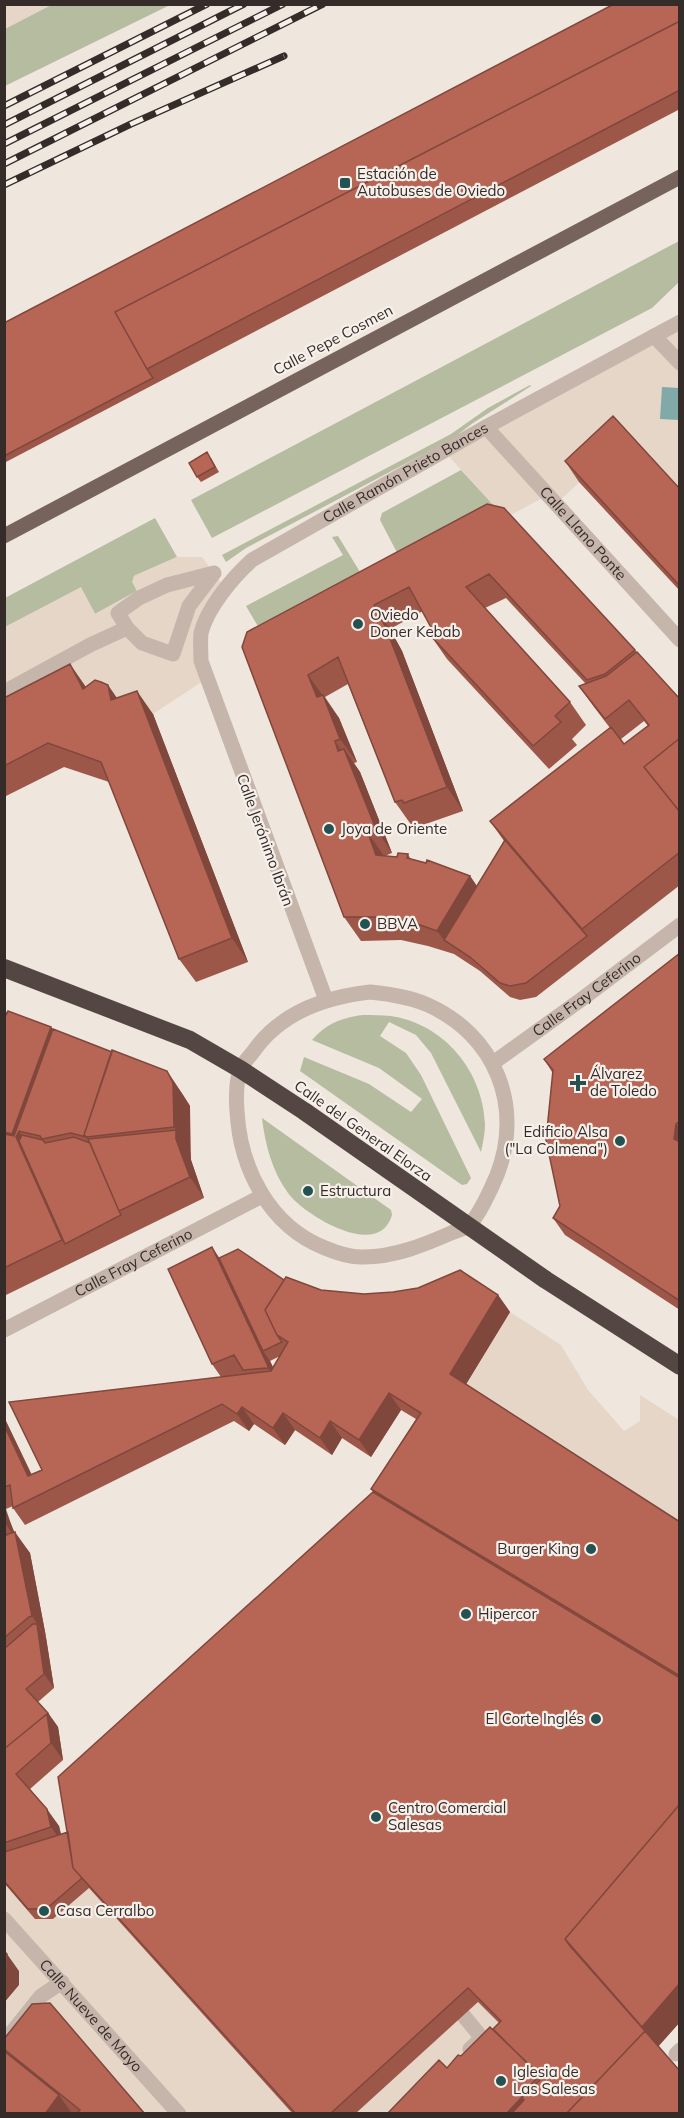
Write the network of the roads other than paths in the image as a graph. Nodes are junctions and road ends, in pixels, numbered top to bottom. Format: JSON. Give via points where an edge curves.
{"nodes":[{"id":1,"x":680,"y":177,"type":"edge"},
{"id":2,"x":680,"y":322,"type":"edge"},
{"id":3,"x":654,"y":336,"type":"junction"},
{"id":4,"x":680,"y":363,"type":"edge"},
{"id":5,"x":486,"y":427,"type":"junction"},
{"id":6,"x":4,"y":536,"type":"edge"},
{"id":7,"x":127,"y":628,"type":"junction"},
{"id":8,"x":680,"y":640,"type":"edge"},
{"id":9,"x":206,"y":679,"type":"joint"},
{"id":10,"x":4,"y":692,"type":"edge"},
{"id":11,"x":680,"y":925,"type":"edge"},
{"id":12,"x":4,"y":968,"type":"edge"},
{"id":13,"x":326,"y":1000,"type":"junction"},
{"id":14,"x":493,"y":1063,"type":"junction"},
{"id":15,"x":240,"y":1069,"type":"junction"},
{"id":16,"x":262,"y":1196,"type":"junction"},
{"id":17,"x":469,"y":1226,"type":"junction"},
{"id":18,"x":4,"y":1330,"type":"edge"},
{"id":19,"x":680,"y":1366,"type":"edge"},
{"id":20,"x":4,"y":1919,"type":"edge"},
{"id":21,"x":62,"y":1982,"type":"junction"},
{"id":22,"x":463,"y":2015,"type":"edge"},
{"id":23,"x":4,"y":2043,"type":"edge"},
{"id":24,"x":458,"y":2061,"type":"edge"},
{"id":25,"x":178,"y":2114,"type":"edge"}],
"edges":[{"from":1,"to":6,"type":"main road","name":"Calle Pepe Cosmen"},
{"from":2,"to":3,"type":"street","name":"Calle Ramón Prieto Bances"},
{"from":3,"to":4,"type":"street"},
{"from":3,"to":5,"type":"street","name":"Calle Ramón Prieto Bances"},
{"from":5,"to":8,"type":"street","name":"Calle Llano Ponte"},
{"from":5,"to":9,"type":"street","name":"Calle Ramón Prieto Bances","via":[[244,567],[213,607],[201,633],[201,661]]},
{"from":7,"to":7,"type":"street","via":[[118,613],[139,598],[167,585],[214,573],[189,606],[172,654],[142,643]]},
{"from":7,"to":10,"type":"street"},
{"from":9,"to":13,"type":"street","name":"Calle Jerónimo Ibrán"},
{"from":11,"to":14,"type":"street","name":"Calle Fray Ceferino"},
{"from":12,"to":15,"type":"highway","name":"Calle del General Elorza","via":[[190,1040]]},
{"from":13,"to":14,"type":"street","via":[[370,992],[426,1004],[462,1026]]},
{"from":13,"to":15,"type":"street","via":[[299,1011],[278,1026]]},
{"from":14,"to":17,"type":"street","via":[[505,1098],[505,1148],[490,1193]]},
{"from":15,"to":16,"type":"street","via":[[236,1096],[238,1132],[245,1160]]},
{"from":15,"to":17,"type":"highway","name":"Calle del General Elorza"},
{"from":16,"to":17,"type":"street","via":[[299,1235],[338,1253],[362,1258],[410,1248]]},
{"from":16,"to":18,"type":"street","name":"Calle Fray Ceferino"},
{"from":17,"to":19,"type":"highway","name":"Calle del General Elorza"},
{"from":20,"to":21,"type":"street","name":"Calle Nueve de Mayo"},
{"from":21,"to":23,"type":"street","via":[[41,1996]]},
{"from":21,"to":25,"type":"street","name":"Calle Nueve de Mayo"},
{"from":22,"to":24,"type":"street","via":[[482,2038]]}]}
